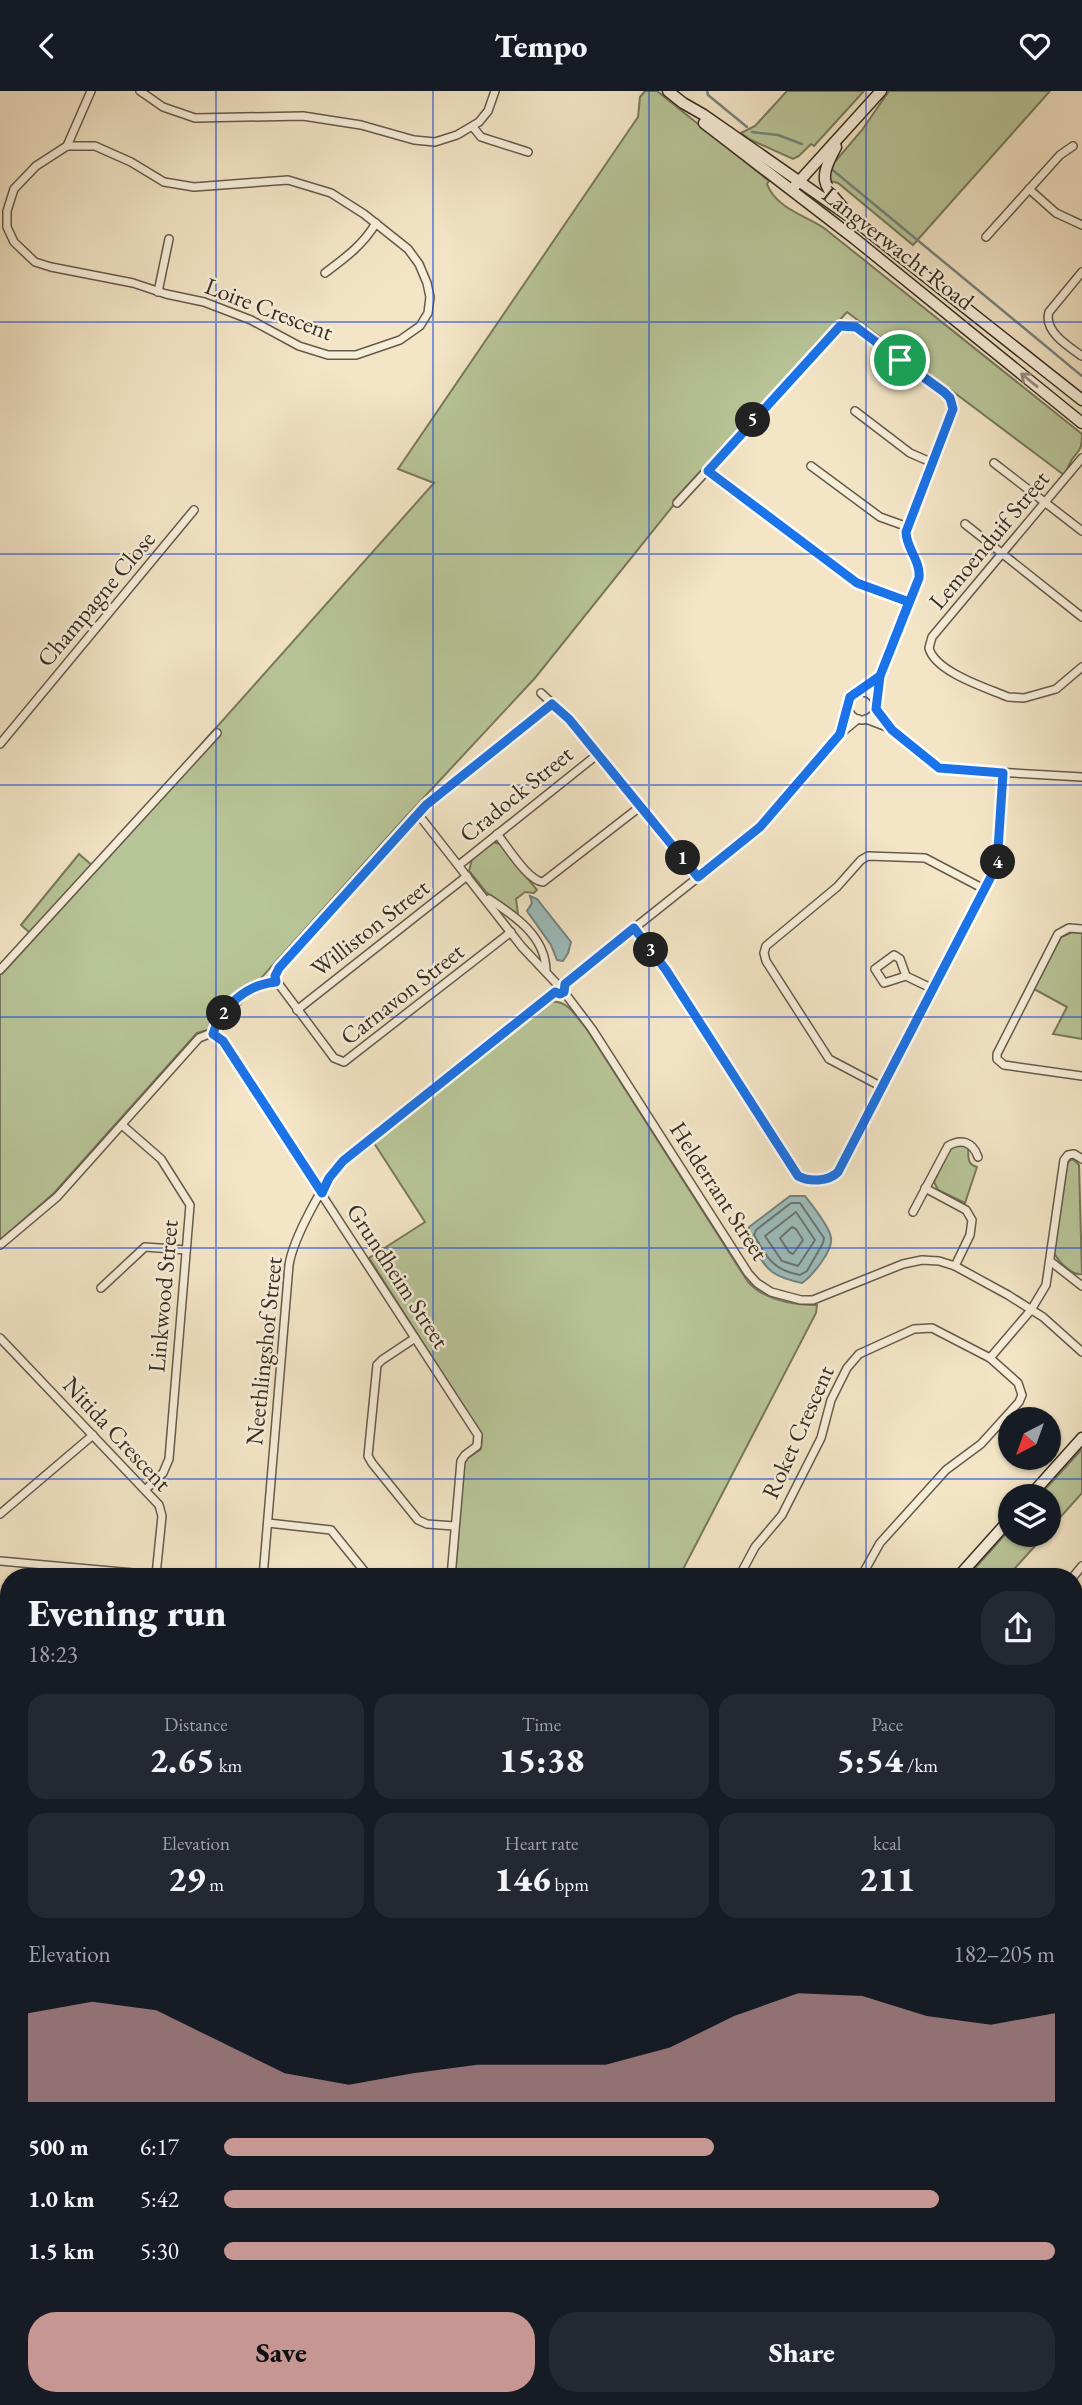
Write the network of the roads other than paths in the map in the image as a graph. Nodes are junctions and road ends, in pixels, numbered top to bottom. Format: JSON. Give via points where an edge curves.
{"nodes":[{"id":1,"x":91,"y":91,"type":"edge"},
{"id":2,"x":140,"y":91,"type":"edge"},
{"id":3,"x":495,"y":91,"type":"edge"},
{"id":4,"x":668,"y":91,"type":"edge"},
{"id":5,"x":881,"y":91,"type":"edge"},
{"id":6,"x":689,"y":107,"type":"junction"},
{"id":7,"x":473,"y":127,"type":"junction"},
{"id":8,"x":842,"y":134,"type":"junction"},
{"id":9,"x":67,"y":146,"type":"junction"},
{"id":10,"x":1073,"y":146,"type":"dead end"},
{"id":11,"x":528,"y":152,"type":"dead end"},
{"id":12,"x":798,"y":182,"type":"junction"},
{"id":13,"x":1029,"y":189,"type":"junction"},
{"id":14,"x":790,"y":191,"type":"junction"},
{"id":15,"x":853,"y":219,"type":"junction"},
{"id":16,"x":376,"y":223,"type":"junction"},
{"id":17,"x":1082,"y":225,"type":"edge"},
{"id":18,"x":986,"y":237,"type":"dead end"},
{"id":19,"x":169,"y":239,"type":"dead end"},
{"id":20,"x":1082,"y":272,"type":"edge"},
{"id":21,"x":325,"y":273,"type":"dead end"},
{"id":22,"x":159,"y":292,"type":"junction"},
{"id":23,"x":1082,"y":356,"type":"edge"},
{"id":24,"x":1082,"y":400,"type":"edge"},
{"id":25,"x":855,"y":411,"type":"dead end"},
{"id":26,"x":1082,"y":423,"type":"edge"},
{"id":27,"x":1082,"y":458,"type":"edge"},
{"id":28,"x":933,"y":463,"type":"junction"},
{"id":29,"x":994,"y":463,"type":"dead end"},
{"id":30,"x":811,"y":465,"type":"dead end"},
{"id":31,"x":708,"y":471,"type":"junction"},
{"id":32,"x":677,"y":503,"type":"dead end"},
{"id":33,"x":1045,"y":503,"type":"junction"},
{"id":34,"x":194,"y":510,"type":"dead end"},
{"id":35,"x":965,"y":524,"type":"dead end"},
{"id":36,"x":908,"y":527,"type":"junction"},
{"id":37,"x":1082,"y":531,"type":"edge"},
{"id":38,"x":1003,"y":554,"type":"junction"},
{"id":39,"x":909,"y":602,"type":"junction"},
{"id":40,"x":1082,"y":617,"type":"edge"},
{"id":41,"x":1082,"y":667,"type":"edge"},
{"id":42,"x":880,"y":676,"type":"junction"},
{"id":43,"x":860,"y":691,"type":"junction"},
{"id":44,"x":541,"y":693,"type":"dead end"},
{"id":45,"x":552,"y":704,"type":"junction"},
{"id":46,"x":876,"y":706,"type":"junction"},
{"id":47,"x":848,"y":708,"type":"junction"},
{"id":48,"x":862,"y":719,"type":"junction"},
{"id":49,"x":892,"y":730,"type":"junction"},
{"id":50,"x":217,"y":733,"type":"dead end"},
{"id":51,"x":840,"y":734,"type":"junction"},
{"id":52,"x":0,"y":744,"type":"edge"},
{"id":53,"x":598,"y":754,"type":"junction"},
{"id":54,"x":1003,"y":773,"type":"junction"},
{"id":55,"x":1082,"y":777,"type":"edge"},
{"id":56,"x":640,"y":806,"type":"junction"},
{"id":57,"x":418,"y":814,"type":"junction"},
{"id":58,"x":497,"y":834,"type":"junction"},
{"id":59,"x":459,"y":865,"type":"junction"},
{"id":60,"x":467,"y":876,"type":"junction"},
{"id":61,"x":698,"y":877,"type":"junction"},
{"id":62,"x":985,"y":889,"type":"junction"},
{"id":63,"x":482,"y":895,"type":"junction"},
{"id":64,"x":1082,"y":919,"type":"edge"},
{"id":65,"x":634,"y":928,"type":"junction"},
{"id":66,"x":1081,"y":929,"type":"edge"},
{"id":67,"x":511,"y":932,"type":"junction"},
{"id":68,"x":543,"y":950,"type":"junction"},
{"id":69,"x":533,"y":958,"type":"junction"},
{"id":70,"x":0,"y":970,"type":"edge"},
{"id":71,"x":546,"y":971,"type":"junction"},
{"id":72,"x":906,"y":976,"type":"junction"},
{"id":73,"x":276,"y":982,"type":"junction"},
{"id":74,"x":560,"y":988,"type":"junction"},
{"id":75,"x":933,"y":989,"type":"junction"},
{"id":76,"x":297,"y":1010,"type":"junction"},
{"id":77,"x":213,"y":1034,"type":"junction"},
{"id":78,"x":1082,"y":1076,"type":"edge"},
{"id":79,"x":881,"y":1087,"type":"junction"},
{"id":80,"x":122,"y":1125,"type":"junction"},
{"id":81,"x":978,"y":1157,"type":"dead end"},
{"id":82,"x":1082,"y":1159,"type":"edge"},
{"id":83,"x":925,"y":1188,"type":"junction"},
{"id":84,"x":322,"y":1193,"type":"junction"},
{"id":85,"x":913,"y":1212,"type":"dead end"},
{"id":86,"x":0,"y":1245,"type":"edge"},
{"id":87,"x":186,"y":1250,"type":"junction"},
{"id":88,"x":1050,"y":1261,"type":"junction"},
{"id":89,"x":955,"y":1266,"type":"junction"},
{"id":90,"x":1082,"y":1286,"type":"edge"},
{"id":91,"x":101,"y":1289,"type":"dead end"},
{"id":92,"x":1031,"y":1310,"type":"junction"},
{"id":93,"x":0,"y":1338,"type":"edge"},
{"id":94,"x":415,"y":1338,"type":"junction"},
{"id":95,"x":1082,"y":1352,"type":"edge"},
{"id":96,"x":990,"y":1358,"type":"junction"},
{"id":97,"x":93,"y":1435,"type":"junction"},
{"id":98,"x":1082,"y":1438,"type":"edge"},
{"id":99,"x":1041,"y":1484,"type":"edge"},
{"id":100,"x":146,"y":1489,"type":"junction"},
{"id":101,"x":0,"y":1514,"type":"edge"},
{"id":102,"x":268,"y":1523,"type":"junction"},
{"id":103,"x":454,"y":1526,"type":"junction"},
{"id":104,"x":998,"y":1532,"type":"edge"},
{"id":105,"x":0,"y":1561,"type":"edge"},
{"id":106,"x":78,"y":1568,"type":"edge"},
{"id":107,"x":157,"y":1568,"type":"edge"},
{"id":108,"x":264,"y":1568,"type":"edge"},
{"id":109,"x":362,"y":1568,"type":"edge"},
{"id":110,"x":452,"y":1568,"type":"edge"},
{"id":111,"x":744,"y":1568,"type":"edge"},
{"id":112,"x":866,"y":1568,"type":"edge"},
{"id":113,"x":966,"y":1568,"type":"edge"}],
"edges":[{"from":1,"to":9,"type":"street"},
{"from":2,"to":7,"type":"street","via":[[163,107],[195,118],[303,115],[422,142],[440,141]]},
{"from":3,"to":7,"type":"street","via":[[488,111]]},
{"from":4,"to":6,"type":"street","name":"Langverwacht Road"},
{"from":5,"to":8,"type":"street"},
{"from":6,"to":12,"type":"street","name":"Langverwacht Road"},
{"from":6,"to":14,"type":"street","name":"Langverwacht Road"},
{"from":7,"to":11,"type":"street","via":[[481,137]]},
{"from":8,"to":12,"type":"street"},
{"from":8,"to":15,"type":"street","via":[[824,178]]},
{"from":9,"to":16,"type":"street","name":"Loire Crescent","via":[[95,146],[164,182],[194,187],[288,180],[331,193]]},
{"from":9,"to":22,"type":"street","name":"Loire Crescent","via":[[36,166],[14,189],[7,227],[14,242],[35,261],[51,267]]},
{"from":10,"to":13,"type":"street"},
{"from":12,"to":14,"type":"street"},
{"from":12,"to":15,"type":"street","name":"Langverwacht Road"},
{"from":13,"to":17,"type":"street","via":[[1056,213]]},
{"from":13,"to":18,"type":"street"},
{"from":26,"to":14,"type":"street","name":"Langverwacht Road","one_way":true},
{"from":15,"to":24,"type":"street","name":"Langverwacht Road"},
{"from":16,"to":21,"type":"street","via":[[354,251]]},
{"from":16,"to":22,"type":"street","name":"Loire Crescent","via":[[419,264],[430,297],[420,326],[381,348],[356,355],[318,353],[232,311]]},
{"from":19,"to":22,"type":"street"},
{"from":20,"to":23,"type":"street","via":[[1047,320],[1051,330]]},
{"from":25,"to":28,"type":"street","via":[[910,453]]},
{"from":27,"to":33,"type":"street","name":"Lemoenduif Street"},
{"from":28,"to":31,"type":"street","via":[[953,409],[950,398],[856,327],[845,324],[835,329]]},
{"from":28,"to":36,"type":"street"},
{"from":29,"to":33,"type":"street"},
{"from":30,"to":36,"type":"street","via":[[880,517]]},
{"from":31,"to":32,"type":"street"},
{"from":31,"to":39,"type":"street","via":[[857,583]]},
{"from":33,"to":37,"type":"street"},
{"from":33,"to":38,"type":"street","name":"Lemoenduif Street"},
{"from":34,"to":52,"type":"street","name":"Champagne Close"},
{"from":35,"to":38,"type":"street"},
{"from":36,"to":39,"type":"street","via":[[907,541],[920,572]]},
{"from":38,"to":40,"type":"street"},
{"from":38,"to":41,"type":"street","name":"Lemoenduif Street","via":[[932,638],[929,648],[934,658],[948,670],[1016,698],[1056,689]]},
{"from":39,"to":42,"type":"street"},
{"from":42,"to":43,"type":"street"},
{"from":42,"to":46,"type":"street"},
{"from":43,"to":46,"type":"street","via":[[873,696]]},
{"from":43,"to":47,"type":"street","via":[[850,697]]},
{"from":44,"to":45,"type":"street"},
{"from":45,"to":53,"type":"street"},
{"from":45,"to":57,"type":"street"},
{"from":46,"to":48,"type":"street","via":[[874,714]]},
{"from":46,"to":49,"type":"street"},
{"from":47,"to":48,"type":"street"},
{"from":47,"to":51,"type":"street","name":"Neethlingshof Street"},
{"from":48,"to":49,"type":"street"},
{"from":48,"to":51,"type":"street","name":"Neethlingshof Street"},
{"from":49,"to":54,"type":"street","via":[[939,768]]},
{"from":50,"to":70,"type":"street"},
{"from":51,"to":61,"type":"street","name":"Neethlingshof Street","via":[[760,827]]},
{"from":53,"to":56,"type":"street"},
{"from":53,"to":58,"type":"street","name":"Cradock Street"},
{"from":54,"to":55,"type":"street"},
{"from":54,"to":62,"type":"street","via":[[998,860]]},
{"from":56,"to":58,"type":"street","via":[[543,882],[531,877]]},
{"from":56,"to":61,"type":"street"},
{"from":57,"to":59,"type":"street","name":"Helderrant Street"},
{"from":57,"to":73,"type":"street","via":[[279,968]]},
{"from":58,"to":59,"type":"street","name":"Cradock Street"},
{"from":59,"to":60,"type":"street","name":"Helderrant Street"},
{"from":60,"to":63,"type":"street","name":"Helderrant Street"},
{"from":60,"to":76,"type":"street","name":"Williston Street"},
{"from":61,"to":65,"type":"street","name":"Neethlingshof Street"},
{"from":62,"to":75,"type":"street"},
{"from":62,"to":79,"type":"street","via":[[925,858],[868,856],[766,946],[766,961],[829,1059]]},
{"from":63,"to":67,"type":"street","name":"Helderrant Street"},
{"from":63,"to":68,"type":"street","via":[[519,918]]},
{"from":64,"to":66,"type":"street"},
{"from":65,"to":74,"type":"street","name":"Neethlingshof Street"},
{"from":65,"to":79,"type":"street","via":[[801,1178],[836,1175]]},
{"from":66,"to":78,"type":"street","via":[[1069,928],[1058,934],[996,1057],[1004,1065]]},
{"from":67,"to":69,"type":"street","name":"Helderrant Street"},
{"from":67,"to":76,"type":"street","name":"Carnavon Street","via":[[348,1062],[334,1058]]},
{"from":68,"to":69,"type":"street"},
{"from":68,"to":71,"type":"street"},
{"from":69,"to":71,"type":"street","name":"Helderrant Street"},
{"from":71,"to":74,"type":"street","name":"Helderrant Street"},
{"from":72,"to":72,"type":"street","via":[[884,983],[875,969],[894,955]]},
{"from":72,"to":75,"type":"street"},
{"from":73,"to":76,"type":"street","name":"Carnavon Street"},
{"from":73,"to":77,"type":"street","via":[[249,989],[217,1022]]},
{"from":74,"to":84,"type":"street","name":"Neethlingshof Street","via":[[343,1161]]},
{"from":74,"to":89,"type":"street","name":"Helderrant Street","via":[[592,1028],[748,1273],[764,1288],[813,1300],[912,1261]]},
{"from":75,"to":79,"type":"street"},
{"from":77,"to":80,"type":"street","via":[[199,1038]]},
{"from":77,"to":84,"type":"street","name":"Grundheim Street","via":[[223,1041]]},
{"from":80,"to":86,"type":"street","via":[[57,1197]]},
{"from":80,"to":87,"type":"street","name":"Linkwood Street","via":[[161,1159],[189,1201]]},
{"from":81,"to":83,"type":"street","via":[[968,1143],[951,1144]]},
{"from":82,"to":88,"type":"street","via":[[1074,1154],[1064,1160]]},
{"from":83,"to":85,"type":"street"},
{"from":83,"to":89,"type":"street","via":[[966,1210],[972,1220]]},
{"from":84,"to":94,"type":"street","name":"Grundheim Street"},
{"from":84,"to":102,"type":"street","name":"Neethlingshof Street","via":[[291,1253]]},
{"from":87,"to":91,"type":"street","via":[[145,1247]]},
{"from":87,"to":100,"type":"street","name":"Linkwood Street","via":[[169,1459],[163,1473]]},
{"from":88,"to":90,"type":"street"},
{"from":88,"to":92,"type":"street","via":[[1046,1285]]},
{"from":89,"to":92,"type":"street","name":"Helderrant Street"},
{"from":92,"to":95,"type":"street","name":"Helderrant Street"},
{"from":92,"to":96,"type":"street"},
{"from":93,"to":97,"type":"street","name":"Nitida Crescent"},
{"from":94,"to":103,"type":"street","name":"Grundheim Street","via":[[478,1435],[479,1443],[461,1461]]},
{"from":94,"to":103,"type":"street","via":[[382,1360],[376,1370],[368,1455],[418,1520]]},
{"from":96,"to":111,"type":"street","name":"Roket Crescent","via":[[924,1327],[854,1358],[782,1515]]},
{"from":96,"to":112,"type":"street","name":"Roket Crescent","via":[[1020,1385],[1021,1399],[981,1444],[936,1480],[880,1543]]},
{"from":97,"to":100,"type":"street","name":"Nitida Crescent"},
{"from":97,"to":101,"type":"street"},
{"from":98,"to":99,"type":"street"},
{"from":100,"to":107,"type":"street","name":"Nitida Crescent","via":[[162,1513]]},
{"from":102,"to":108,"type":"street","name":"Neethlingshof Street"},
{"from":102,"to":109,"type":"street","via":[[331,1530]]},
{"from":103,"to":110,"type":"street"},
{"from":104,"to":113,"type":"street"},
{"from":105,"to":106,"type":"street"}]}
